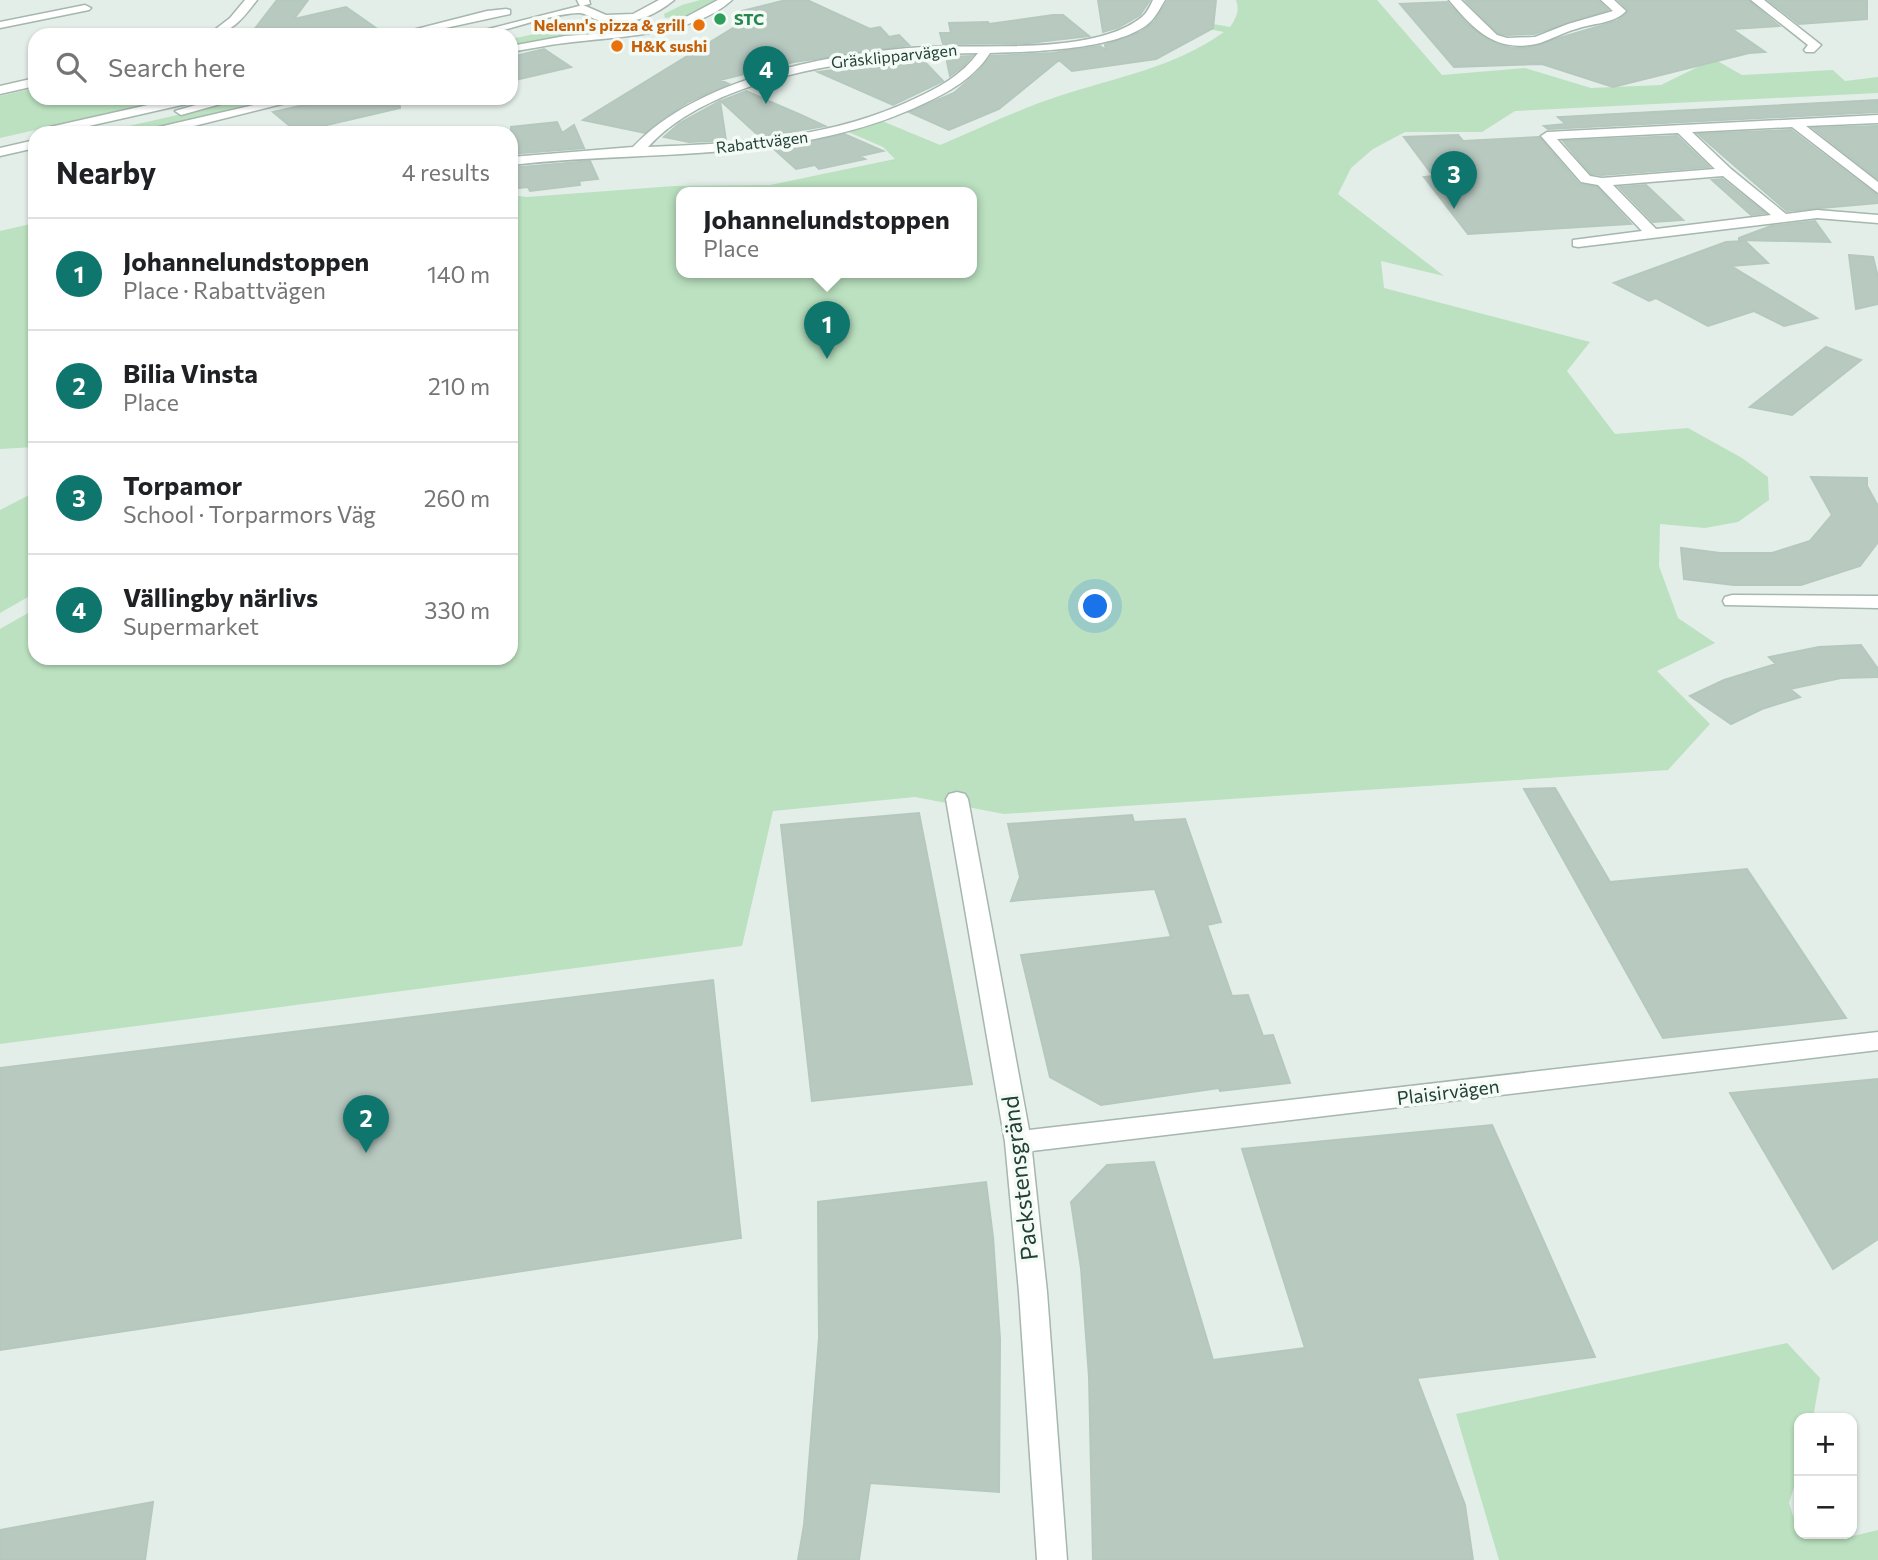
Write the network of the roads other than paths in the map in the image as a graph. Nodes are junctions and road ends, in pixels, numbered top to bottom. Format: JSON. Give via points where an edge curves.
{"nodes":[{"id":1,"x":251,"y":0,"type":"edge"},
{"id":2,"x":726,"y":0,"type":"edge"},
{"id":3,"x":1159,"y":0,"type":"edge"},
{"id":4,"x":1455,"y":0,"type":"edge"},
{"id":5,"x":1607,"y":0,"type":"edge"},
{"id":6,"x":1757,"y":0,"type":"edge"},
{"id":7,"x":585,"y":3,"type":"edge"},
{"id":8,"x":657,"y":4,"type":"edge"},
{"id":9,"x":85,"y":8,"type":"dead end"},
{"id":10,"x":506,"y":12,"type":"dead end"},
{"id":11,"x":601,"y":17,"type":"junction"},
{"id":12,"x":622,"y":18,"type":"junction"},
{"id":13,"x":0,"y":25,"type":"edge"},
{"id":14,"x":665,"y":25,"type":"junction"},
{"id":15,"x":223,"y":28,"type":"edge"},
{"id":16,"x":428,"y":28,"type":"edge"},
{"id":17,"x":496,"y":28,"type":"edge"},
{"id":18,"x":645,"y":30,"type":"junction"},
{"id":19,"x":518,"y":34,"type":"edge"},
{"id":20,"x":518,"y":47,"type":"edge"},
{"id":21,"x":987,"y":49,"type":"junction"},
{"id":22,"x":1810,"y":50,"type":"dead end"},
{"id":23,"x":28,"y":84,"type":"edge"},
{"id":24,"x":0,"y":90,"type":"edge"},
{"id":25,"x":164,"y":105,"type":"edge"},
{"id":26,"x":205,"y":105,"type":"edge"},
{"id":27,"x":270,"y":105,"type":"edge"},
{"id":28,"x":1878,"y":119,"type":"edge"},
{"id":29,"x":1794,"y":123,"type":"junction"},
{"id":30,"x":72,"y":126,"type":"edge"},
{"id":31,"x":114,"y":126,"type":"edge"},
{"id":32,"x":180,"y":126,"type":"edge"},
{"id":33,"x":1681,"y":129,"type":"junction"},
{"id":34,"x":28,"y":136,"type":"edge"},
{"id":35,"x":0,"y":142,"type":"edge"},
{"id":36,"x":28,"y":146,"type":"edge"},
{"id":37,"x":0,"y":152,"type":"edge"},
{"id":38,"x":636,"y":152,"type":"junction"},
{"id":39,"x":518,"y":160,"type":"edge"},
{"id":40,"x":1726,"y":172,"type":"junction"},
{"id":41,"x":1602,"y":182,"type":"junction"},
{"id":42,"x":1878,"y":189,"type":"edge"},
{"id":43,"x":1783,"y":218,"type":"junction"},
{"id":44,"x":1878,"y":219,"type":"edge"},
{"id":45,"x":1653,"y":234,"type":"junction"},
{"id":46,"x":1577,"y":243,"type":"dead end"},
{"id":47,"x":1732,"y":601,"type":"dead end"},
{"id":48,"x":1878,"y":601,"type":"edge"},
{"id":49,"x":957,"y":799,"type":"dead end"},
{"id":50,"x":1878,"y":1041,"type":"edge"},
{"id":51,"x":1018,"y":1142,"type":"junction"},
{"id":52,"x":1052,"y":1560,"type":"edge"}],
"edges":[{"from":1,"to":15,"type":"street"},
{"from":2,"to":14,"type":"street","via":[[699,16]]},
{"from":3,"to":21,"type":"street","name":"Gräsklipparvägen","via":[[1152,16],[1115,35],[1052,47]]},
{"from":4,"to":5,"type":"street","via":[[1493,37],[1522,42],[1614,16],[1620,11]]},
{"from":6,"to":22,"type":"street","via":[[1815,46]]},
{"from":7,"to":11,"type":"street"},
{"from":7,"to":17,"type":"street"},
{"from":8,"to":12,"type":"street"},
{"from":8,"to":14,"type":"street"},
{"from":9,"to":13,"type":"street"},
{"from":10,"to":16,"type":"street"},
{"from":11,"to":12,"type":"street"},
{"from":11,"to":19,"type":"street"},
{"from":12,"to":18,"type":"street"},
{"from":14,"to":18,"type":"street"},
{"from":18,"to":20,"type":"street"},
{"from":21,"to":38,"type":"street","name":"Gräsklipparvägen","via":[[879,54],[777,74],[695,107],[664,125]]},
{"from":21,"to":38,"type":"street","name":"Rabattvägen","via":[[979,63],[944,89],[920,103],[858,125],[729,148]]},
{"from":23,"to":24,"type":"street"},
{"from":25,"to":30,"type":"street"},
{"from":26,"to":31,"type":"street"},
{"from":27,"to":32,"type":"street"},
{"from":28,"to":29,"type":"street"},
{"from":29,"to":33,"type":"street"},
{"from":29,"to":42,"type":"street"},
{"from":33,"to":40,"type":"street"},
{"from":33,"to":41,"type":"street","via":[[1547,136],[1586,178]]},
{"from":34,"to":35,"type":"street"},
{"from":36,"to":37,"type":"street"},
{"from":38,"to":39,"type":"street","name":"Rabattvägen"},
{"from":40,"to":41,"type":"street"},
{"from":40,"to":43,"type":"street"},
{"from":41,"to":45,"type":"street"},
{"from":43,"to":44,"type":"street","via":[[1818,214]]},
{"from":43,"to":45,"type":"street"},
{"from":45,"to":46,"type":"street"},
{"from":47,"to":48,"type":"street"},
{"from":49,"to":51,"type":"street","name":"Packstensgränd"},
{"from":50,"to":51,"type":"street","name":"Plaisirvägen"},
{"from":51,"to":52,"type":"street","name":"Packstensgränd"}]}
